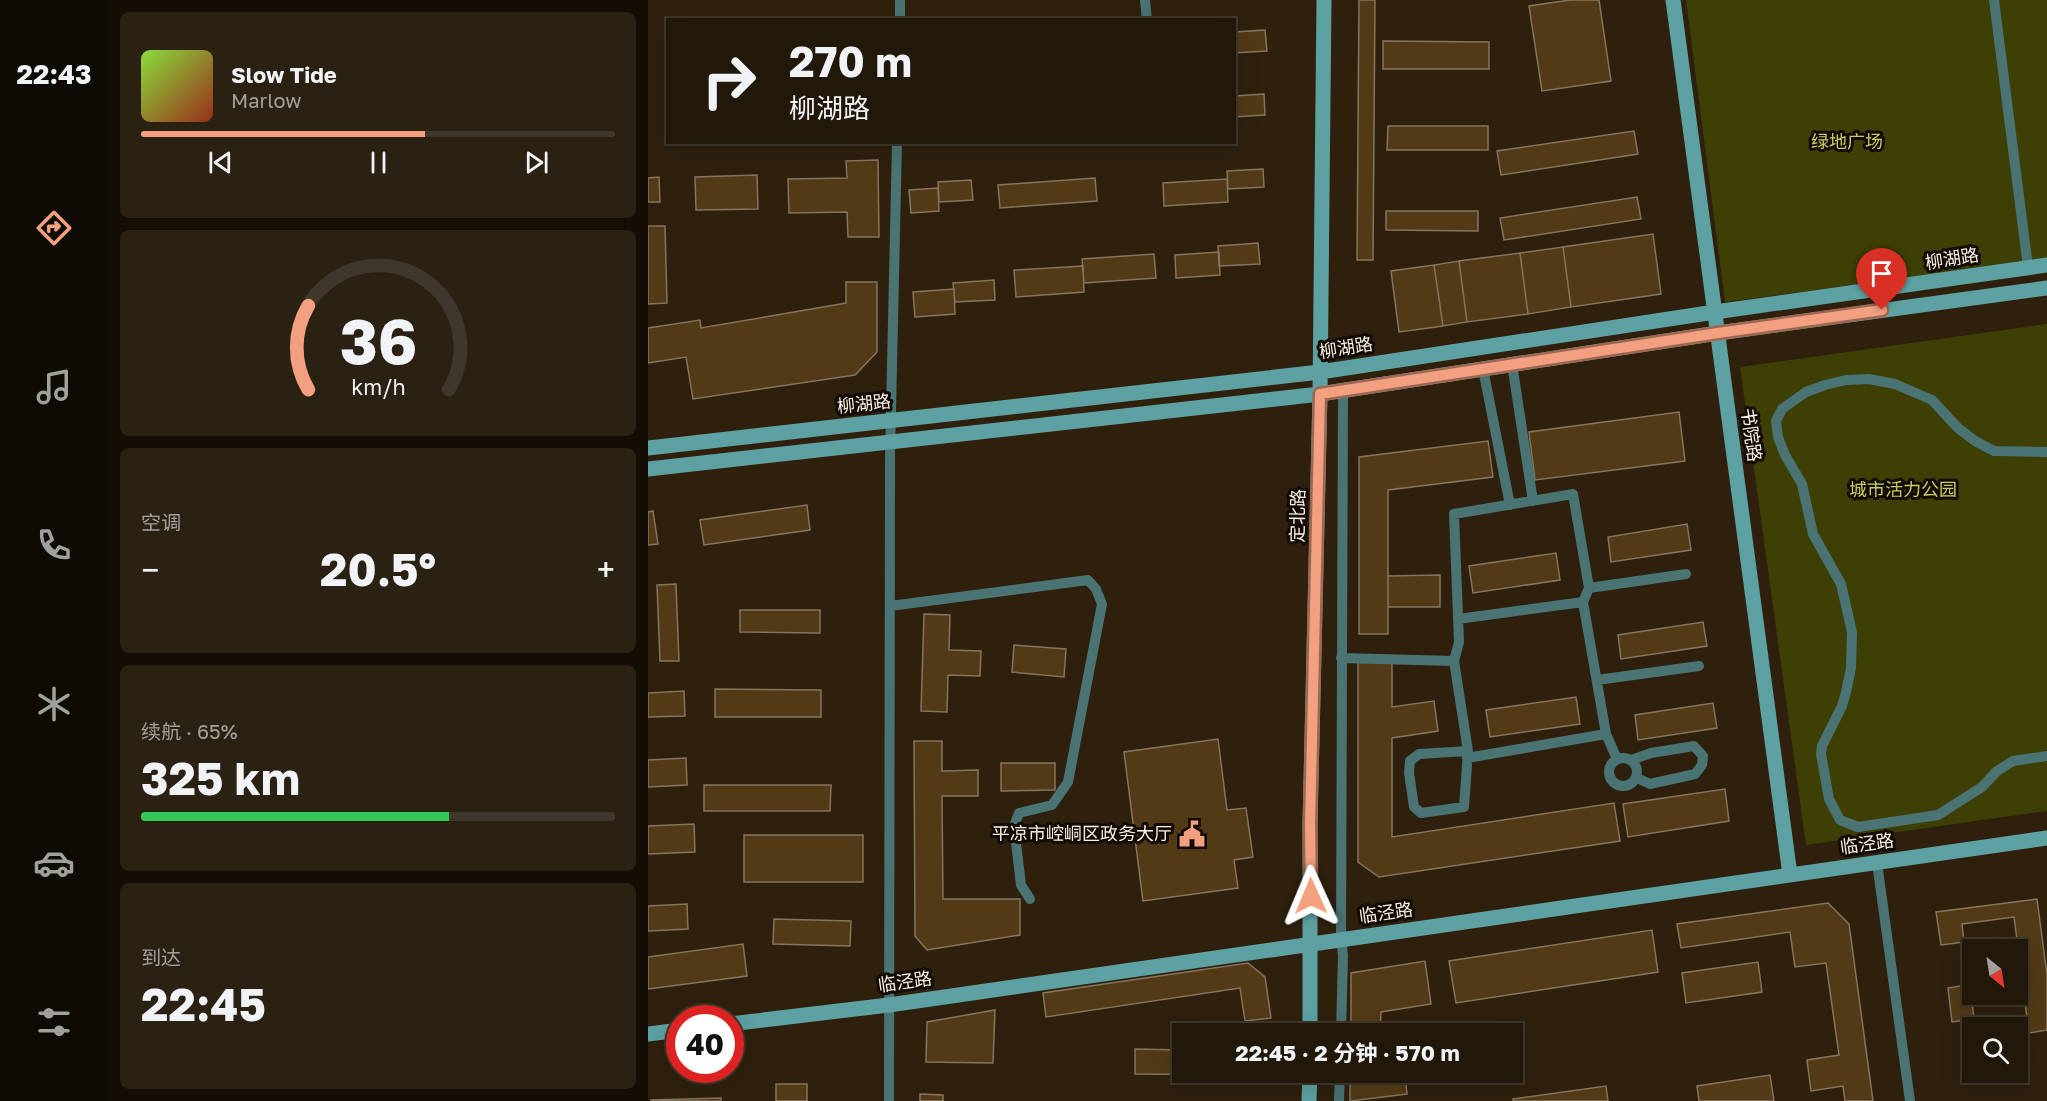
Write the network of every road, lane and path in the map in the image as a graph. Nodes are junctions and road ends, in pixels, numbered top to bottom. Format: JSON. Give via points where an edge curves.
{"nodes":[{"id":1,"x":900,"y":0,"type":"edge"},
{"id":2,"x":1145,"y":0,"type":"edge"},
{"id":3,"x":1324,"y":0,"type":"edge"},
{"id":4,"x":1673,"y":0,"type":"edge"},
{"id":5,"x":1994,"y":0,"type":"edge"},
{"id":6,"x":900,"y":18,"type":"edge"},
{"id":7,"x":1147,"y":18,"type":"edge"},
{"id":8,"x":897,"y":144,"type":"edge"},
{"id":9,"x":2047,"y":265,"type":"edge"},
{"id":10,"x":2028,"y":267,"type":"junction"},
{"id":11,"x":2047,"y":288,"type":"edge"},
{"id":12,"x":1714,"y":312,"type":"junction"},
{"id":13,"x":1718,"y":333,"type":"junction"},
{"id":14,"x":1512,"y":364,"type":"junction"},
{"id":15,"x":1483,"y":369,"type":"junction"},
{"id":16,"x":1320,"y":372,"type":"junction"},
{"id":17,"x":1343,"y":390,"type":"junction"},
{"id":18,"x":1320,"y":394,"type":"junction"},
{"id":19,"x":891,"y":420,"type":"junction"},
{"id":20,"x":890,"y":442,"type":"junction"},
{"id":21,"x":648,"y":448,"type":"edge"},
{"id":22,"x":2047,"y":452,"type":"edge"},
{"id":23,"x":648,"y":469,"type":"edge"},
{"id":24,"x":1533,"y":501,"type":"junction"},
{"id":25,"x":1510,"y":505,"type":"junction"},
{"id":26,"x":1686,"y":574,"type":"dead end"},
{"id":27,"x":1589,"y":588,"type":"junction"},
{"id":28,"x":1583,"y":602,"type":"junction"},
{"id":29,"x":890,"y":606,"type":"junction"},
{"id":30,"x":1458,"y":619,"type":"junction"},
{"id":31,"x":1341,"y":658,"type":"junction"},
{"id":32,"x":1454,"y":661,"type":"junction"},
{"id":33,"x":1699,"y":666,"type":"dead end"},
{"id":34,"x":1597,"y":680,"type":"junction"},
{"id":35,"x":1606,"y":734,"type":"junction"},
{"id":36,"x":1467,"y":754,"type":"junction"},
{"id":37,"x":2047,"y":756,"type":"edge"},
{"id":38,"x":1617,"y":759,"type":"junction"},
{"id":39,"x":1631,"y":760,"type":"junction"},
{"id":40,"x":1637,"y":778,"type":"junction"},
{"id":41,"x":2047,"y":838,"type":"edge"},
{"id":42,"x":1877,"y":863,"type":"junction"},
{"id":43,"x":1790,"y":875,"type":"junction"},
{"id":44,"x":1030,"y":899,"type":"dead end"},
{"id":45,"x":1341,"y":939,"type":"junction"},
{"id":46,"x":1312,"y":943,"type":"junction"},
{"id":47,"x":890,"y":1005,"type":"junction"},
{"id":48,"x":744,"y":1022,"type":"edge"},
{"id":49,"x":1310,"y":1023,"type":"edge"},
{"id":50,"x":1341,"y":1023,"type":"edge"},
{"id":51,"x":666,"y":1032,"type":"edge"},
{"id":52,"x":648,"y":1034,"type":"edge"},
{"id":53,"x":1310,"y":1083,"type":"edge"},
{"id":54,"x":1340,"y":1083,"type":"edge"},
{"id":55,"x":890,"y":1101,"type":"edge"},
{"id":56,"x":1309,"y":1101,"type":"edge"},
{"id":57,"x":1339,"y":1101,"type":"edge"},
{"id":58,"x":1910,"y":1101,"type":"edge"}],
"edges":[{"from":1,"to":6,"type":"street"},
{"from":2,"to":7,"type":"street"},
{"from":3,"to":16,"type":"street","name":"定北路"},
{"from":4,"to":12,"type":"street","name":"书院路"},
{"from":5,"to":10,"type":"street"},
{"from":8,"to":19,"type":"street"},
{"from":9,"to":10,"type":"street","name":"柳湖路"},
{"from":10,"to":12,"type":"street","name":"柳湖路"},
{"from":11,"to":13,"type":"street"},
{"from":12,"to":13,"type":"street","name":"书院路"},
{"from":12,"to":16,"type":"street","name":"柳湖路"},
{"from":13,"to":14,"type":"street"},
{"from":13,"to":43,"type":"street","name":"书院路"},
{"from":14,"to":15,"type":"street"},
{"from":14,"to":24,"type":"street"},
{"from":15,"to":17,"type":"street"},
{"from":15,"to":25,"type":"street"},
{"from":16,"to":18,"type":"street","name":"定北路"},
{"from":16,"to":19,"type":"street","name":"柳湖路"},
{"from":17,"to":18,"type":"street"},
{"from":17,"to":31,"type":"street"},
{"from":18,"to":20,"type":"street"},
{"from":18,"to":46,"type":"street","name":"定北路"},
{"from":19,"to":20,"type":"street"},
{"from":19,"to":21,"type":"street","name":"柳湖路"},
{"from":20,"to":23,"type":"street"},
{"from":20,"to":29,"type":"street"},
{"from":22,"to":37,"type":"street","via":[[1994,451],[1958,428],[1932,400],[1895,384],[1869,379],[1835,382],[1806,392],[1782,409],[1776,421],[1785,455],[1802,484],[1813,534],[1841,585],[1852,632],[1846,692],[1821,754],[1829,799],[1840,820],[1858,826],[1938,816],[2013,761]]},
{"from":24,"to":25,"type":"street"},
{"from":24,"to":27,"type":"street","via":[[1573,494]]},
{"from":25,"to":30,"type":"street","via":[[1454,514]]},
{"from":26,"to":27,"type":"street"},
{"from":27,"to":28,"type":"street"},
{"from":28,"to":30,"type":"street"},
{"from":28,"to":34,"type":"street"},
{"from":29,"to":44,"type":"street","via":[[1088,580],[1096,589],[1102,604],[1068,782],[1052,805],[1019,813],[1014,826],[1021,885]]},
{"from":29,"to":47,"type":"street"},
{"from":30,"to":32,"type":"street","via":[[1459,642]]},
{"from":31,"to":32,"type":"street"},
{"from":31,"to":45,"type":"street"},
{"from":32,"to":36,"type":"street"},
{"from":33,"to":34,"type":"street"},
{"from":34,"to":35,"type":"street"},
{"from":35,"to":36,"type":"street"},
{"from":35,"to":38,"type":"street"},
{"from":36,"to":36,"type":"street","via":[[1464,807],[1421,813],[1414,807],[1410,761],[1419,754]]},
{"from":38,"to":39,"type":"street"},
{"from":38,"to":40,"type":"street","via":[[1609,771],[1616,784],[1630,785]]},
{"from":39,"to":40,"type":"street","via":[[1637,768]]},
{"from":39,"to":40,"type":"street","via":[[1694,746],[1702,756],[1702,765],[1695,774],[1650,784]]},
{"from":41,"to":42,"type":"street","name":"临泾路"},
{"from":42,"to":43,"type":"street","name":"临泾路"},
{"from":42,"to":58,"type":"street"},
{"from":43,"to":45,"type":"street","name":"临泾路"},
{"from":45,"to":46,"type":"street","name":"临泾路"},
{"from":45,"to":50,"type":"street"},
{"from":46,"to":47,"type":"street","name":"临泾路"},
{"from":46,"to":49,"type":"street","name":"定北路"},
{"from":47,"to":48,"type":"street","name":"临泾路"},
{"from":47,"to":55,"type":"street"},
{"from":51,"to":52,"type":"street"},
{"from":53,"to":56,"type":"street"},
{"from":54,"to":57,"type":"street"}]}
